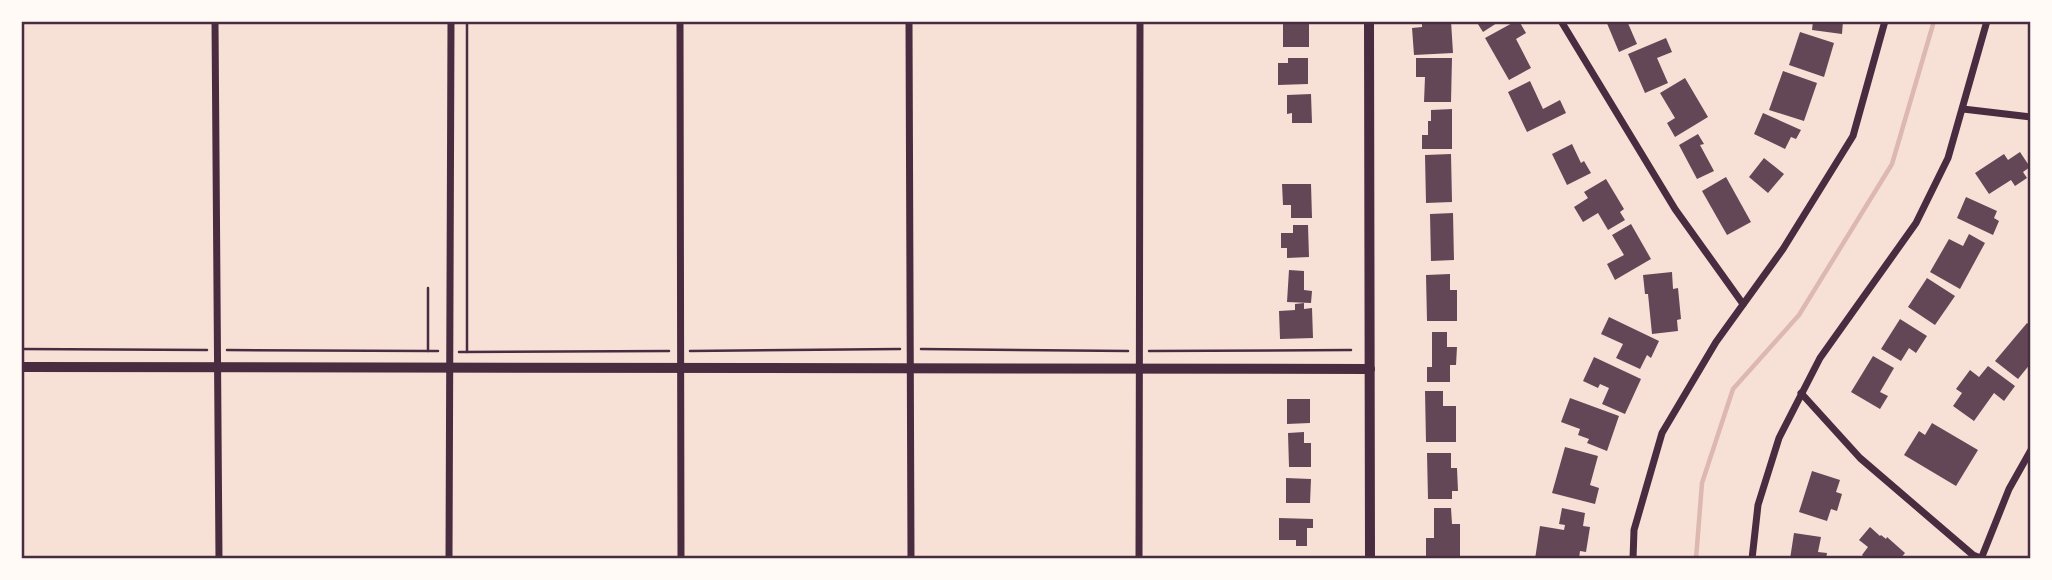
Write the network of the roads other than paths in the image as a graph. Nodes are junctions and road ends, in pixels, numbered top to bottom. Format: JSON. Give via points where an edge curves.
{"nodes":[{"id":1,"x":215,"y":21,"type":"edge"},
{"id":2,"x":451,"y":21,"type":"edge"},
{"id":3,"x":680,"y":21,"type":"edge"},
{"id":4,"x":909,"y":21,"type":"edge"},
{"id":5,"x":1140,"y":21,"type":"edge"},
{"id":6,"x":1369,"y":21,"type":"edge"},
{"id":7,"x":1561,"y":21,"type":"edge"},
{"id":8,"x":1885,"y":21,"type":"edge"},
{"id":9,"x":1987,"y":21,"type":"edge"},
{"id":10,"x":1963,"y":108,"type":"junction"},
{"id":11,"x":2031,"y":117,"type":"edge"},
{"id":12,"x":1743,"y":304,"type":"junction"},
{"id":13,"x":21,"y":367,"type":"edge"},
{"id":14,"x":218,"y":367,"type":"junction"},
{"id":15,"x":449,"y":368,"type":"junction"},
{"id":16,"x":681,"y":369,"type":"junction"},
{"id":17,"x":910,"y":369,"type":"junction"},
{"id":18,"x":1139,"y":369,"type":"junction"},
{"id":19,"x":1370,"y":369,"type":"junction"},
{"id":20,"x":1801,"y":393,"type":"junction"},
{"id":21,"x":2031,"y":450,"type":"edge"},
{"id":22,"x":219,"y":559,"type":"edge"},
{"id":23,"x":449,"y":559,"type":"edge"},
{"id":24,"x":681,"y":559,"type":"edge"},
{"id":25,"x":911,"y":559,"type":"edge"},
{"id":26,"x":1139,"y":559,"type":"edge"},
{"id":27,"x":1370,"y":559,"type":"edge"},
{"id":28,"x":1633,"y":559,"type":"edge"},
{"id":29,"x":1752,"y":559,"type":"edge"},
{"id":30,"x":1981,"y":559,"type":"edge"}],
"edges":[{"from":1,"to":14,"type":"street"},
{"from":2,"to":15,"type":"street"},
{"from":3,"to":16,"type":"street"},
{"from":4,"to":17,"type":"street"},
{"from":5,"to":18,"type":"street"},
{"from":6,"to":19,"type":"street"},
{"from":7,"to":12,"type":"street","via":[[1675,209]]},
{"from":8,"to":12,"type":"street","via":[[1853,136]]},
{"from":9,"to":10,"type":"street"},
{"from":10,"to":11,"type":"street"},
{"from":10,"to":20,"type":"street","via":[[1948,158],[1916,223],[1820,358]]},
{"from":12,"to":28,"type":"street","via":[[1662,433],[1634,530]]},
{"from":13,"to":14,"type":"street"},
{"from":14,"to":15,"type":"street"},
{"from":14,"to":22,"type":"street"},
{"from":15,"to":16,"type":"street"},
{"from":15,"to":23,"type":"street"},
{"from":16,"to":17,"type":"street"},
{"from":16,"to":24,"type":"street"},
{"from":17,"to":18,"type":"street"},
{"from":17,"to":25,"type":"street"},
{"from":18,"to":19,"type":"street"},
{"from":18,"to":26,"type":"street"},
{"from":19,"to":27,"type":"street"},
{"from":20,"to":29,"type":"street","via":[[1779,438],[1758,505]]},
{"from":20,"to":30,"type":"street","via":[[1860,458]]},
{"from":21,"to":30,"type":"street","via":[[2009,488]]}]}
